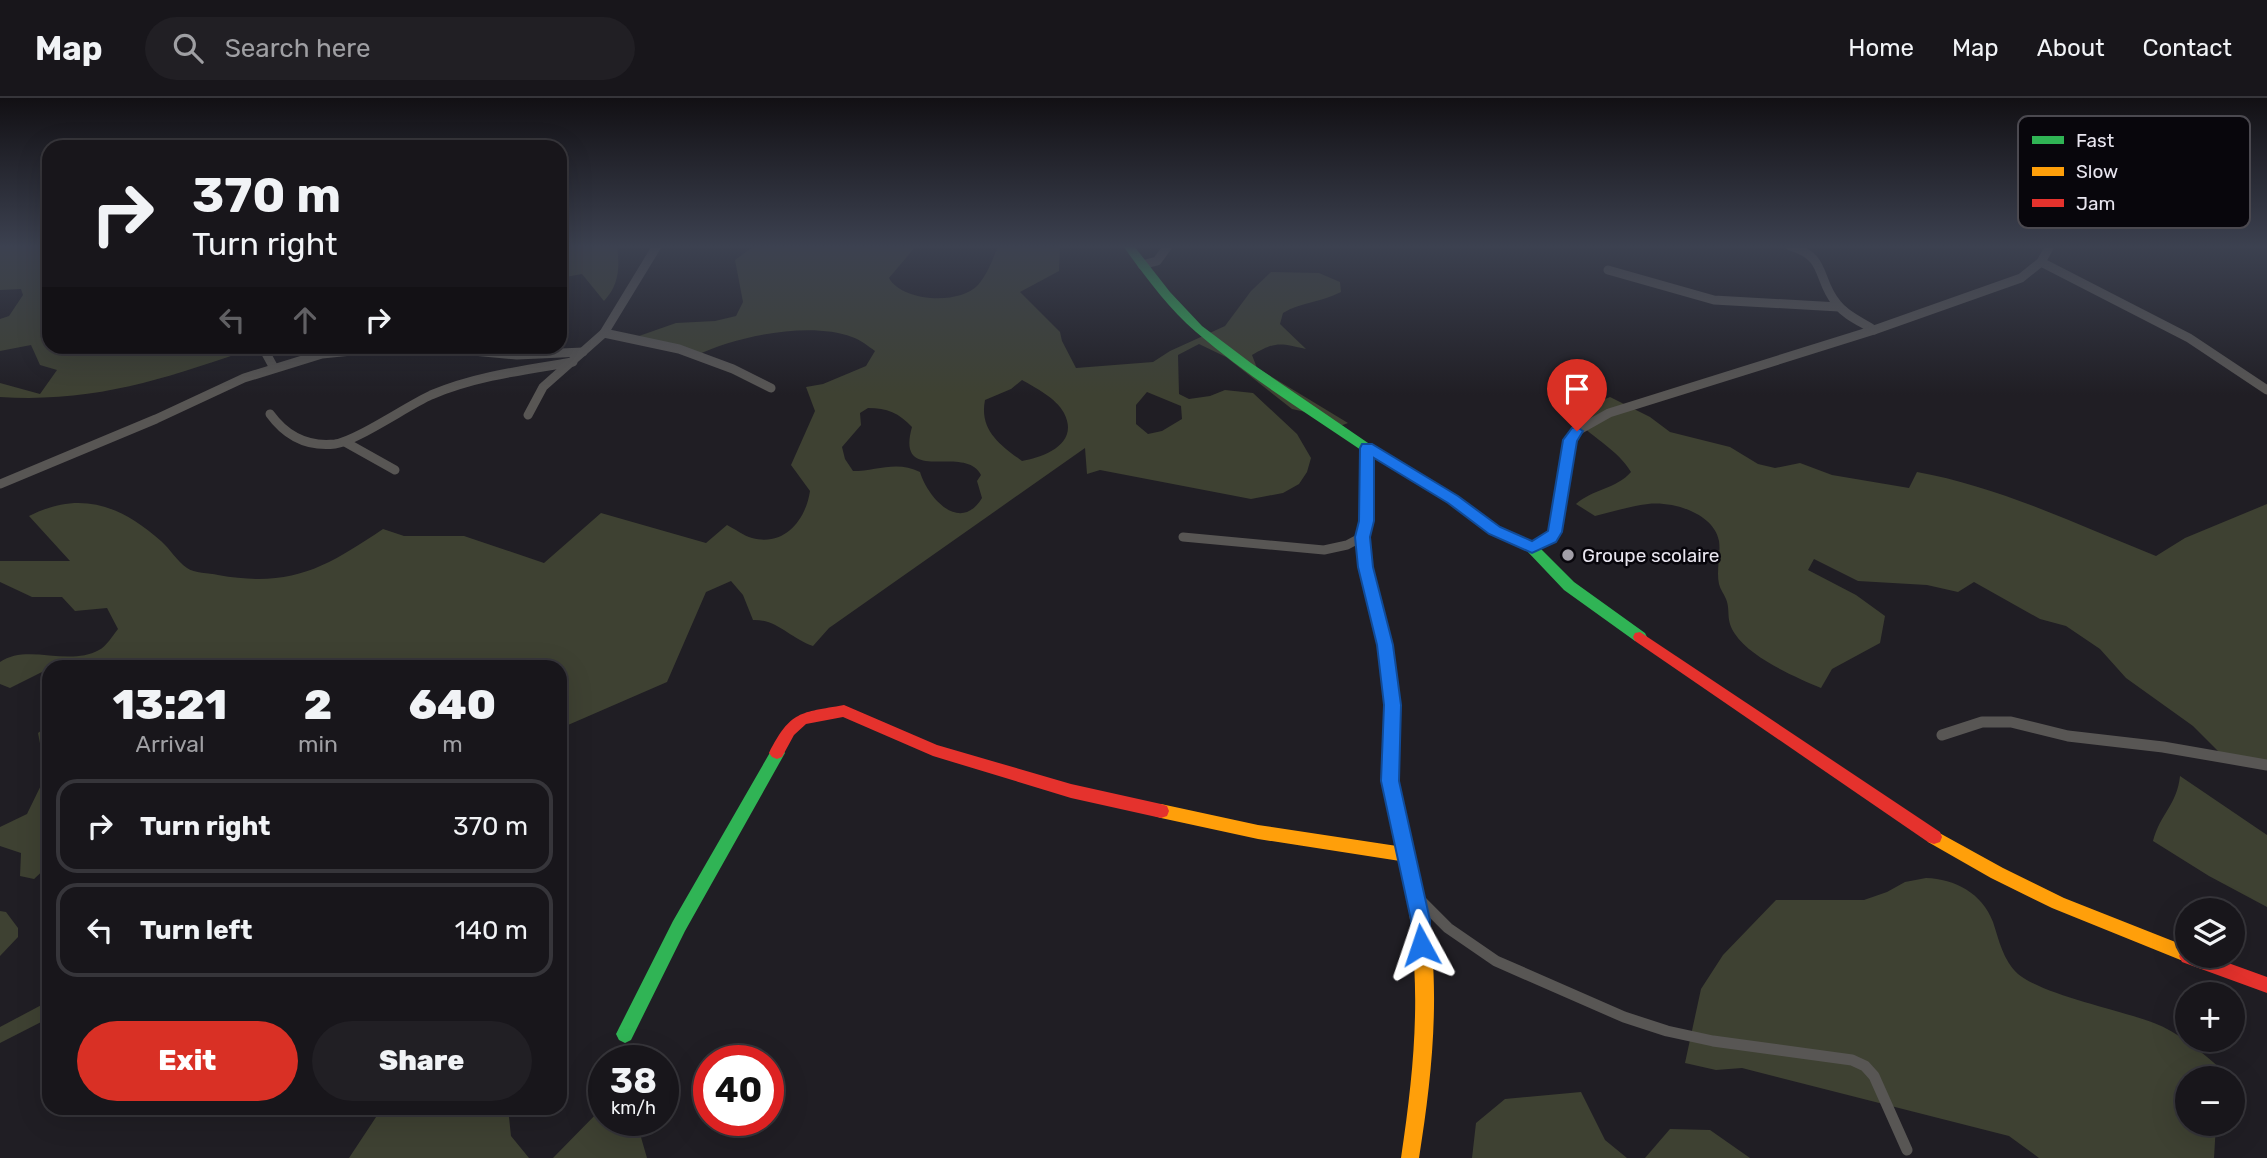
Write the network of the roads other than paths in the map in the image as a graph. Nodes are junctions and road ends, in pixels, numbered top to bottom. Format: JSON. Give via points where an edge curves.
{"nodes":[{"id":1,"x":627,"y":295,"type":"edge"},
{"id":2,"x":1169,"y":295,"type":"edge"},
{"id":3,"x":1698,"y":295,"type":"edge"},
{"id":4,"x":1832,"y":295,"type":"edge"},
{"id":5,"x":1972,"y":295,"type":"edge"},
{"id":6,"x":2106,"y":295,"type":"edge"},
{"id":7,"x":1839,"y":307,"type":"junction"},
{"id":8,"x":1874,"y":330,"type":"junction"},
{"id":9,"x":604,"y":333,"type":"junction"},
{"id":10,"x":583,"y":352,"type":"junction"},
{"id":11,"x":567,"y":353,"type":"edge"},
{"id":12,"x":266,"y":354,"type":"edge"},
{"id":13,"x":322,"y":354,"type":"edge"},
{"id":14,"x":506,"y":354,"type":"edge"},
{"id":15,"x":539,"y":354,"type":"edge"},
{"id":16,"x":573,"y":362,"type":"junction"},
{"id":17,"x":274,"y":368,"type":"junction"},
{"id":18,"x":771,"y":388,"type":"dead end"},
{"id":19,"x":2267,"y":390,"type":"edge"},
{"id":20,"x":270,"y":414,"type":"dead end"},
{"id":21,"x":528,"y":415,"type":"dead end"},
{"id":22,"x":345,"y":442,"type":"junction"},
{"id":23,"x":1367,"y":448,"type":"junction"},
{"id":24,"x":395,"y":470,"type":"dead end"},
{"id":25,"x":0,"y":484,"type":"edge"},
{"id":26,"x":1183,"y":537,"type":"dead end"},
{"id":27,"x":1362,"y":537,"type":"junction"},
{"id":28,"x":1532,"y":548,"type":"junction"},
{"id":29,"x":1942,"y":735,"type":"dead end"},
{"id":30,"x":2267,"y":765,"type":"edge"},
{"id":31,"x":1406,"y":855,"type":"junction"},
{"id":32,"x":1413,"y":892,"type":"junction"},
{"id":33,"x":2175,"y":950,"type":"edge"},
{"id":34,"x":2222,"y":968,"type":"edge"},
{"id":35,"x":2267,"y":985,"type":"edge"},
{"id":36,"x":625,"y":1034,"type":"dead end"},
{"id":37,"x":1907,"y":1150,"type":"dead end"},
{"id":38,"x":1410,"y":1158,"type":"edge"}],
"edges":[{"from":1,"to":9,"type":"street"},
{"from":2,"to":23,"type":"street","via":[[1198,328]]},
{"from":3,"to":7,"type":"street","via":[[1749,304]]},
{"from":4,"to":7,"type":"street"},
{"from":5,"to":8,"type":"street"},
{"from":6,"to":19,"type":"street","via":[[2189,338]]},
{"from":7,"to":8,"type":"street"},
{"from":8,"to":28,"type":"street","via":[[1591,422],[1570,440],[1555,532]]},
{"from":9,"to":10,"type":"street"},
{"from":9,"to":18,"type":"street","via":[[679,349]]},
{"from":10,"to":11,"type":"street"},
{"from":10,"to":16,"type":"street"},
{"from":12,"to":17,"type":"street"},
{"from":13,"to":17,"type":"street"},
{"from":14,"to":15,"type":"street"},
{"from":16,"to":21,"type":"street","via":[[543,387]]},
{"from":16,"to":22,"type":"street","via":[[448,388]]},
{"from":17,"to":25,"type":"street"},
{"from":20,"to":22,"type":"street","via":[[292,438],[323,444]]},
{"from":22,"to":24,"type":"street"},
{"from":23,"to":27,"type":"street","via":[[1367,521]]},
{"from":23,"to":28,"type":"street","via":[[1494,530]]},
{"from":26,"to":27,"type":"street","via":[[1324,551]]},
{"from":27,"to":31,"type":"street","via":[[1385,645],[1392,705],[1390,781]]},
{"from":28,"to":33,"type":"street","via":[[1569,586],[1611,618],[1934,838],[2058,903]]},
{"from":29,"to":30,"type":"street","via":[[1982,722],[2011,722],[2068,736]]},
{"from":31,"to":32,"type":"street"},
{"from":31,"to":36,"type":"street","via":[[1258,832],[1071,790],[946,755],[844,712],[802,719],[789,731],[738,821]]},
{"from":32,"to":37,"type":"street","via":[[1471,948],[1620,1016],[1704,1039],[1852,1060],[1865,1066],[1874,1076]]},
{"from":32,"to":38,"type":"street","via":[[1420,920],[1425,1008],[1421,1086]]},
{"from":34,"to":35,"type":"street"}]}
